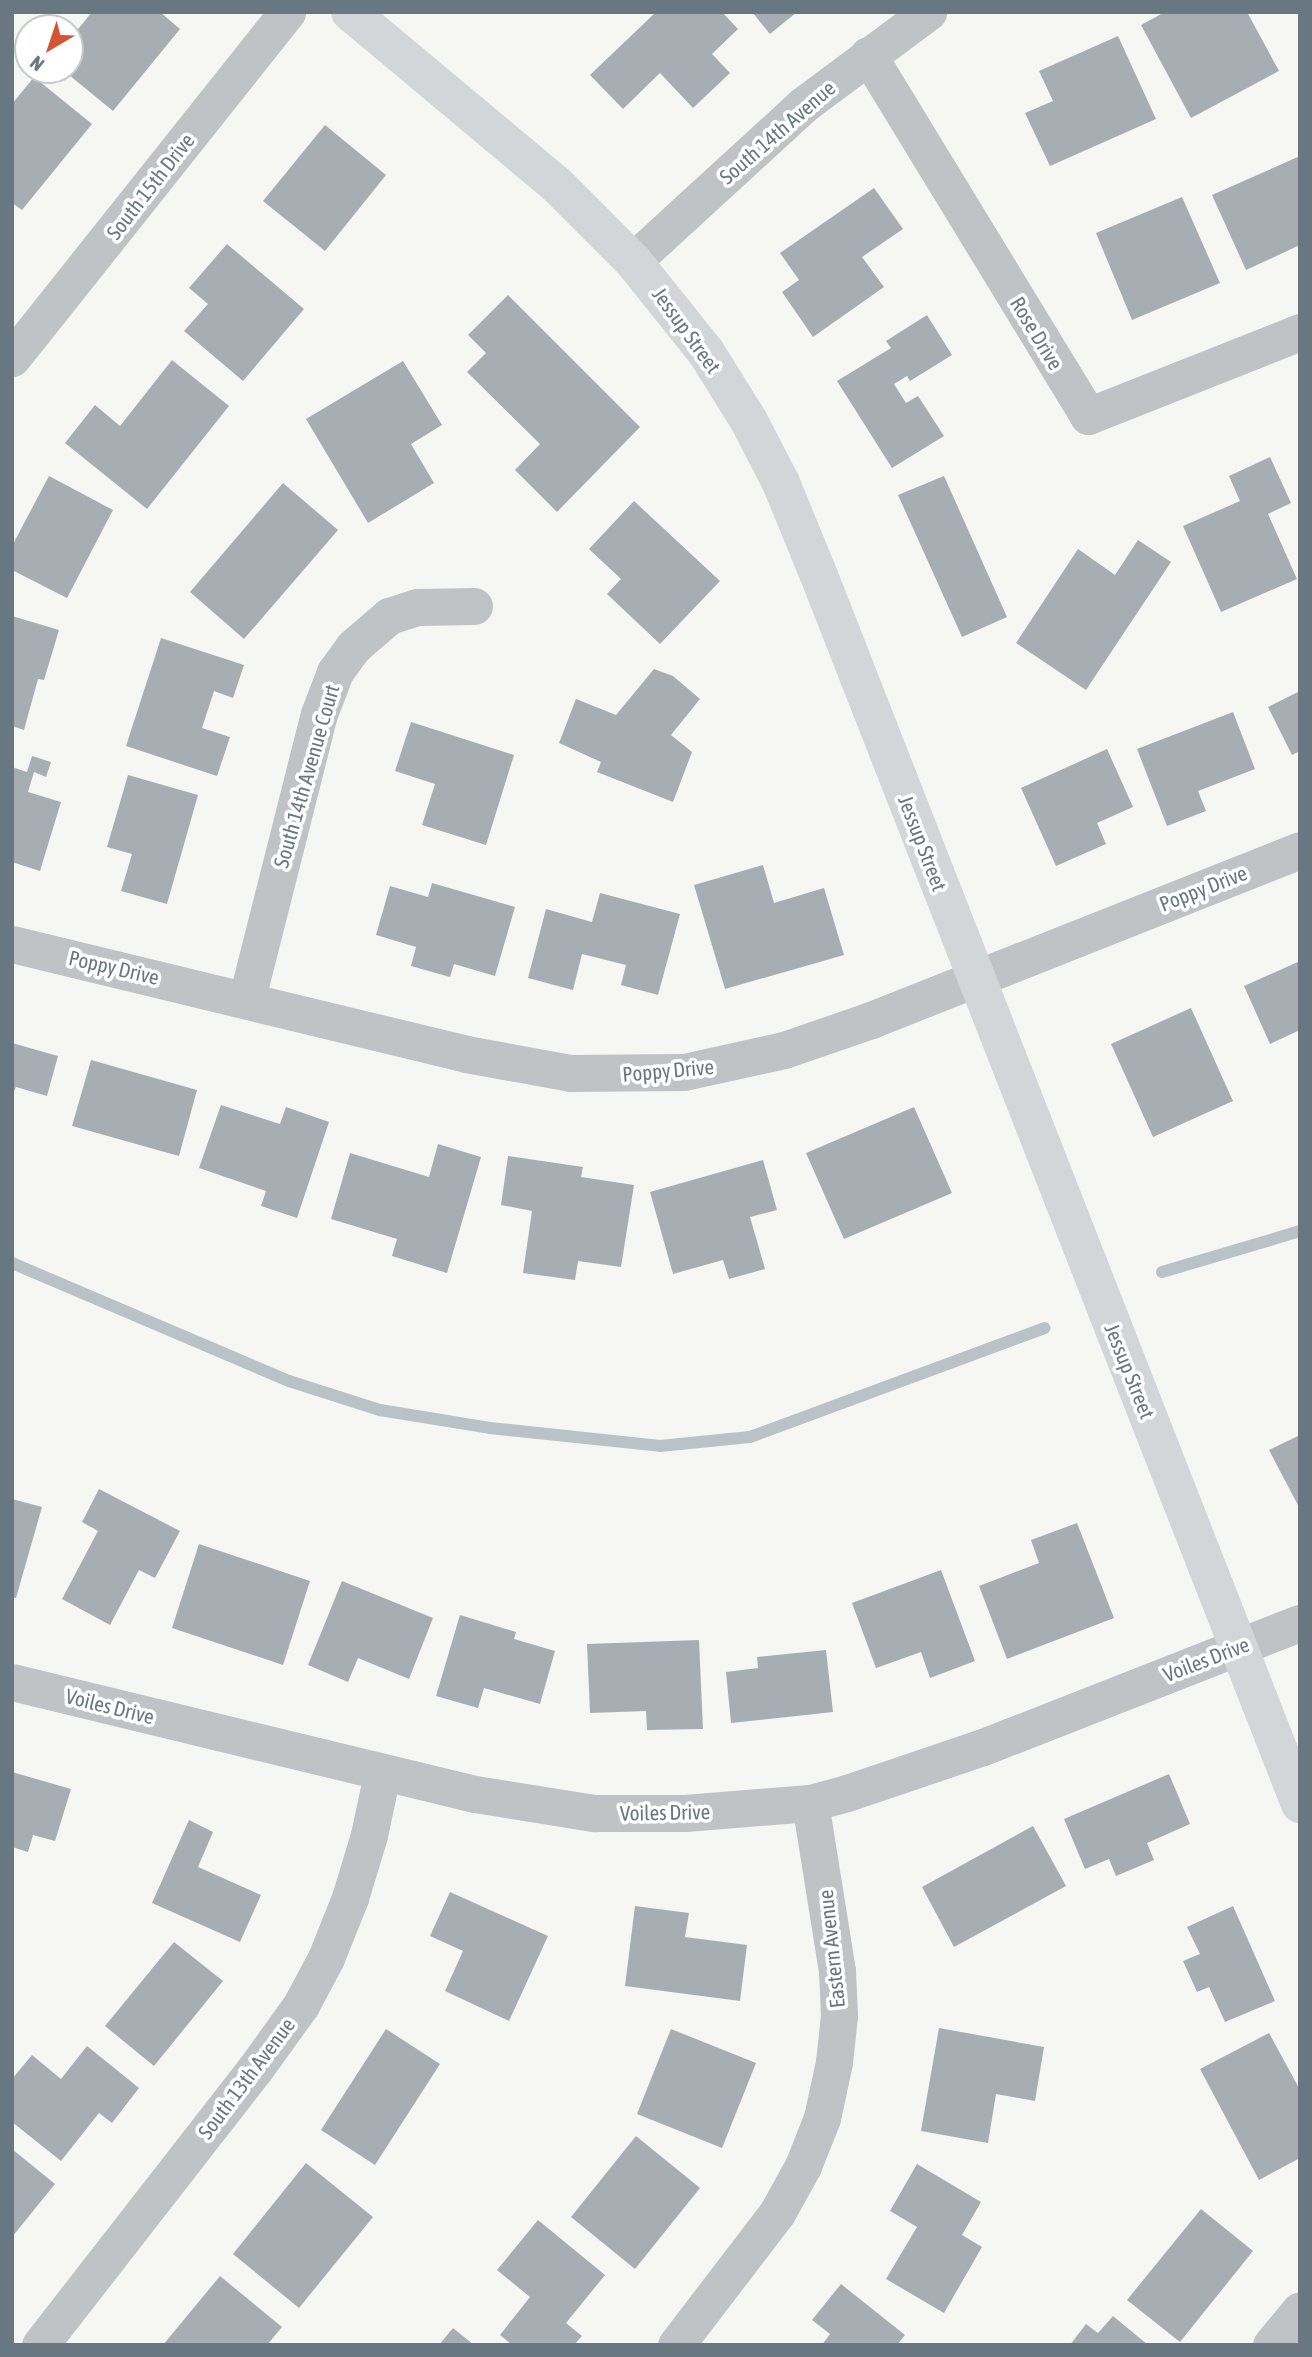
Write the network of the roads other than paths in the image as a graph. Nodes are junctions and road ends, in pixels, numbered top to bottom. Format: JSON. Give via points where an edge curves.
{"nodes":[{"id":1,"x":288,"y":12,"type":"edge"},
{"id":2,"x":351,"y":12,"type":"edge"},
{"id":3,"x":928,"y":12,"type":"edge"},
{"id":4,"x":869,"y":55,"type":"junction"},
{"id":5,"x":633,"y":261,"type":"junction"},
{"id":6,"x":1300,"y":332,"type":"edge"},
{"id":7,"x":12,"y":358,"type":"edge"},
{"id":8,"x":474,"y":606,"type":"dead end"},
{"id":9,"x":1300,"y":850,"type":"edge"},
{"id":10,"x":12,"y":944,"type":"edge"},
{"id":11,"x":974,"y":977,"type":"junction"},
{"id":12,"x":247,"y":998,"type":"junction"},
{"id":13,"x":1300,"y":1623,"type":"edge"},
{"id":14,"x":1239,"y":1646,"type":"junction"},
{"id":15,"x":12,"y":1682,"type":"edge"},
{"id":16,"x":382,"y":1774,"type":"junction"},
{"id":17,"x":810,"y":1803,"type":"junction"},
{"id":18,"x":1300,"y":1804,"type":"edge"},
{"id":19,"x":1300,"y":2310,"type":"edge"},
{"id":20,"x":40,"y":2345,"type":"edge"},
{"id":21,"x":676,"y":2345,"type":"edge"},
{"id":22,"x":1271,"y":2345,"type":"edge"}],
"edges":[{"from":1,"to":7,"type":"street","name":"South 15th Drive"},
{"from":2,"to":5,"type":"street","name":"Jessup Street","via":[[556,184]]},
{"from":3,"to":4,"type":"street","name":"South 14th Avenue"},
{"from":4,"to":5,"type":"street","name":"South 14th Avenue","via":[[803,105]]},
{"from":4,"to":6,"type":"street","name":"Rose Drive","via":[[1088,416]]},
{"from":5,"to":11,"type":"street","name":"Jessup Street","via":[[706,352],[781,483]]},
{"from":8,"to":12,"type":"street","name":"South 14th Avenue Court","via":[[417,607],[388,616],[353,647],[335,672],[319,714]]},
{"from":9,"to":11,"type":"street","name":"Poppy Drive"},
{"from":10,"to":12,"type":"street","name":"Poppy Drive"},
{"from":11,"to":12,"type":"street","name":"Poppy Drive","via":[[872,1020],[784,1050],[684,1072],[613,1075],[570,1073],[466,1054]]},
{"from":11,"to":14,"type":"street","name":"Jessup Street"},
{"from":13,"to":14,"type":"street","name":"Voiles Drive"},
{"from":14,"to":17,"type":"street","name":"Voiles Drive","via":[[983,1747]]},
{"from":14,"to":18,"type":"street","name":"Jessup Street"},
{"from":15,"to":16,"type":"street","name":"Voiles Drive"},
{"from":16,"to":17,"type":"street","name":"Voiles Drive","via":[[594,1813],[685,1813]]},
{"from":16,"to":20,"type":"street","name":"South 13th Avenue","via":[[350,1898],[301,2005]]},
{"from":17,"to":21,"type":"street","name":"Eastern Avenue","via":[[833,1933],[839,2004],[834,2062],[822,2118],[777,2213]]},
{"from":19,"to":22,"type":"street"}]}
